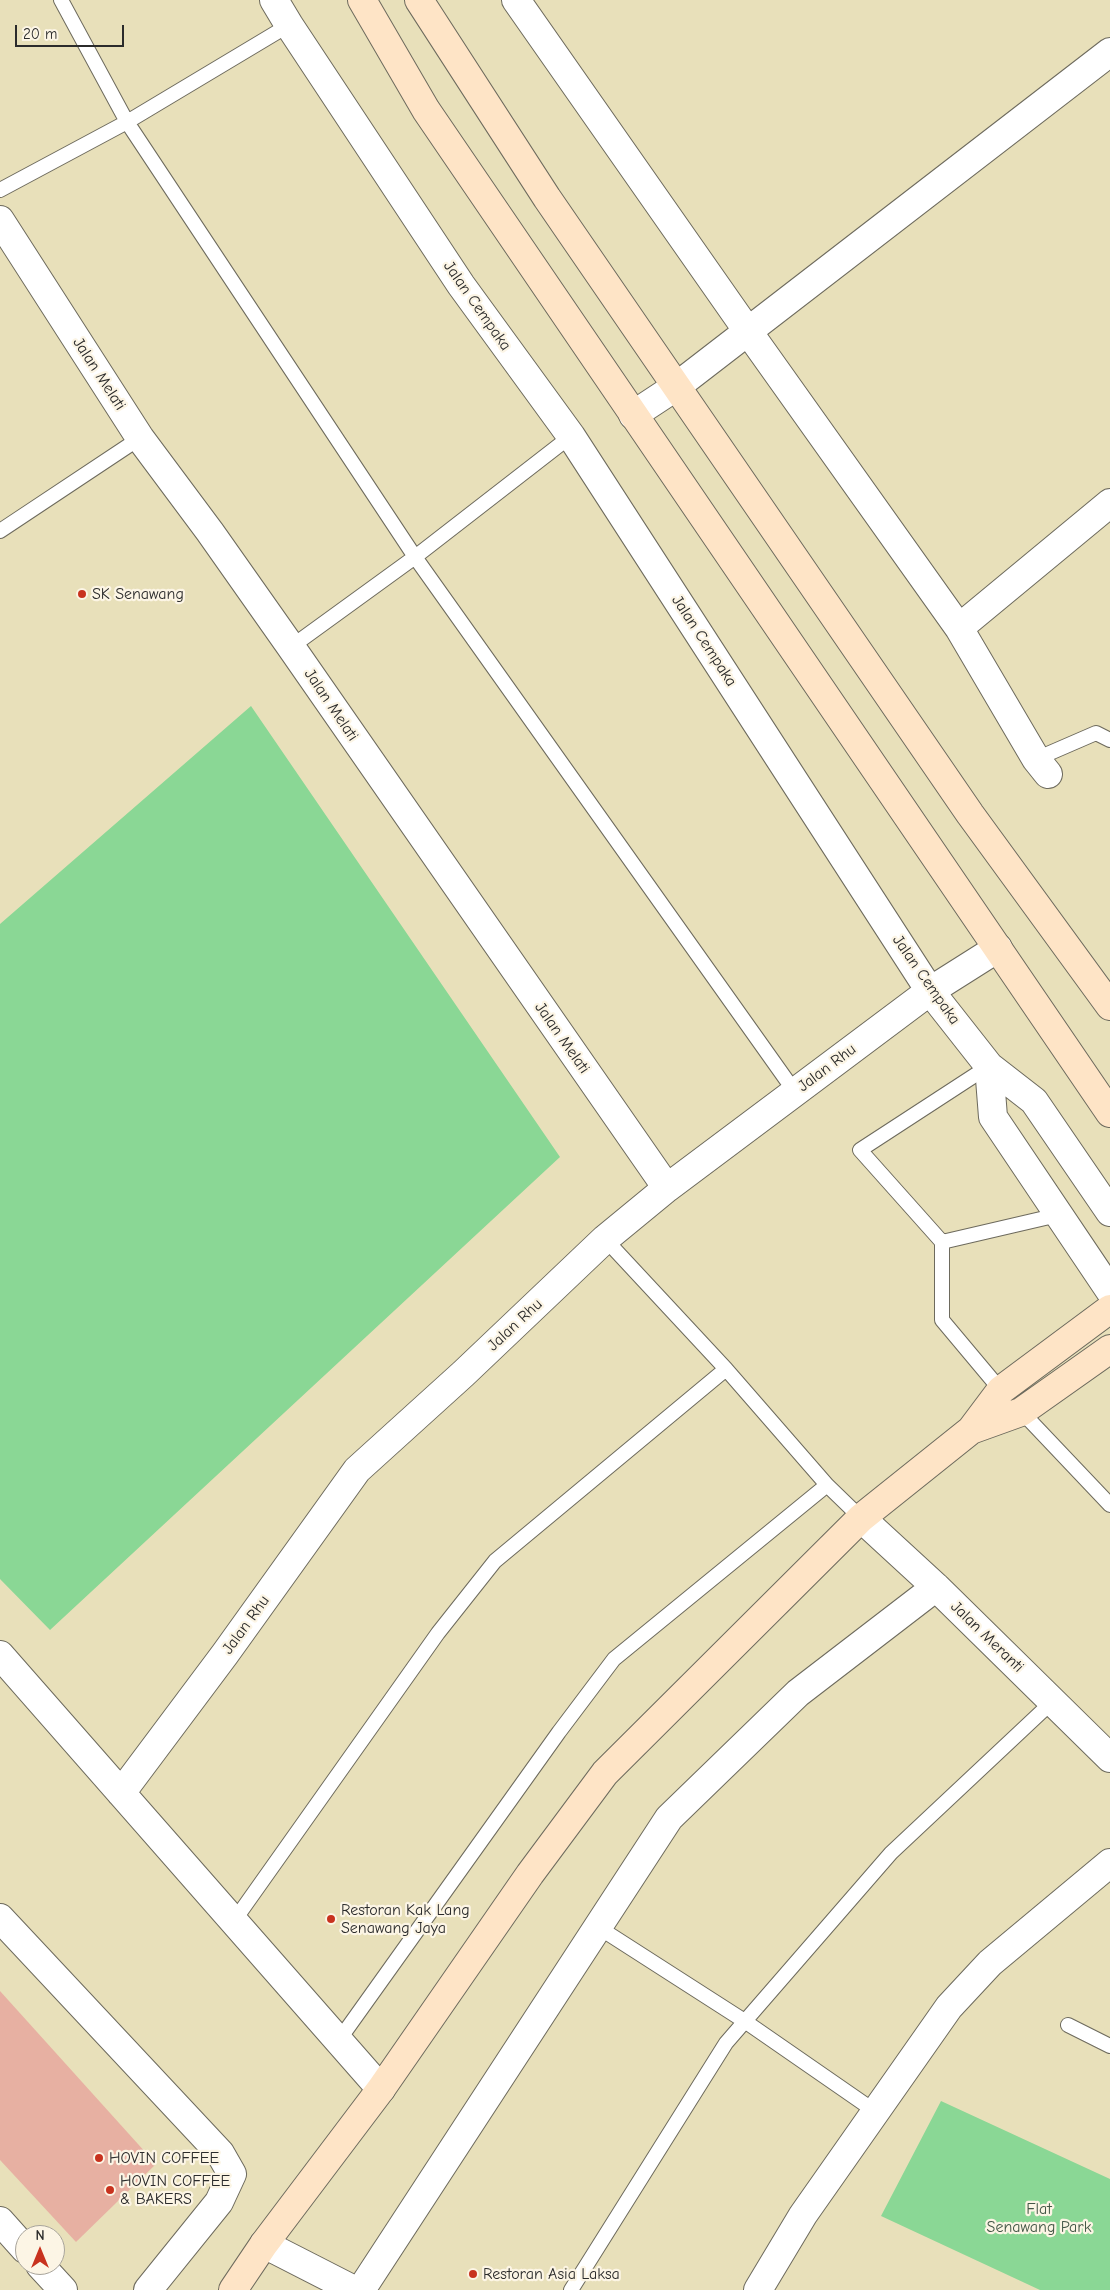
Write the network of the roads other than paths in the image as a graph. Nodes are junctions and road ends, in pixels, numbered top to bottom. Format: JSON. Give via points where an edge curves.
{"nodes":[{"id":1,"x":61,"y":0,"type":"edge"},
{"id":2,"x":274,"y":0,"type":"edge"},
{"id":3,"x":362,"y":0,"type":"edge"},
{"id":4,"x":419,"y":0,"type":"edge"},
{"id":5,"x":516,"y":0,"type":"edge"},
{"id":6,"x":289,"y":26,"type":"junction"},
{"id":7,"x":1110,"y":52,"type":"edge"},
{"id":8,"x":127,"y":122,"type":"junction"},
{"id":9,"x":0,"y":190,"type":"edge"},
{"id":10,"x":0,"y":220,"type":"edge"},
{"id":11,"x":747,"y":330,"type":"junction"},
{"id":12,"x":677,"y":386,"type":"junction"},
{"id":13,"x":633,"y":415,"type":"junction"},
{"id":14,"x":571,"y":436,"type":"junction"},
{"id":15,"x":140,"y":438,"type":"junction"},
{"id":16,"x":1110,"y":503,"type":"edge"},
{"id":17,"x":0,"y":531,"type":"edge"},
{"id":18,"x":415,"y":557,"type":"junction"},
{"id":19,"x":959,"y":628,"type":"junction"},
{"id":20,"x":291,"y":647,"type":"junction"},
{"id":21,"x":1110,"y":740,"type":"edge"},
{"id":22,"x":1042,"y":767,"type":"joint"},
{"id":23,"x":998,"y":948,"type":"junction"},
{"id":24,"x":930,"y":991,"type":"junction"},
{"id":25,"x":1110,"y":1006,"type":"edge"},
{"id":26,"x":989,"y":1066,"type":"junction"},
{"id":27,"x":795,"y":1092,"type":"junction"},
{"id":28,"x":1110,"y":1113,"type":"edge"},
{"id":29,"x":667,"y":1188,"type":"junction"},
{"id":30,"x":1105,"y":1201,"type":"edge"},
{"id":31,"x":1058,"y":1215,"type":"junction"},
{"id":32,"x":605,"y":1239,"type":"junction"},
{"id":33,"x":942,"y":1242,"type":"junction"},
{"id":34,"x":1110,"y":1291,"type":"edge"},
{"id":35,"x":1110,"y":1309,"type":"edge"},
{"id":36,"x":1110,"y":1349,"type":"edge"},
{"id":37,"x":726,"y":1369,"type":"junction"},
{"id":38,"x":1001,"y":1390,"type":"junction"},
{"id":39,"x":1021,"y":1412,"type":"junction"},
{"id":40,"x":971,"y":1430,"type":"junction"},
{"id":41,"x":827,"y":1485,"type":"junction"},
{"id":42,"x":1110,"y":1505,"type":"edge"},
{"id":43,"x":861,"y":1518,"type":"junction"},
{"id":44,"x":936,"y":1587,"type":"junction"},
{"id":45,"x":2,"y":1662,"type":"edge"},
{"id":46,"x":1053,"y":1701,"type":"junction"},
{"id":47,"x":1110,"y":1758,"type":"edge"},
{"id":48,"x":121,"y":1793,"type":"junction"},
{"id":49,"x":1110,"y":1863,"type":"edge"},
{"id":50,"x":0,"y":1918,"type":"edge"},
{"id":51,"x":234,"y":1921,"type":"junction"},
{"id":52,"x":598,"y":1927,"type":"junction"},
{"id":53,"x":746,"y":2022,"type":"junction"},
{"id":54,"x":1068,"y":2025,"type":"dead end"},
{"id":55,"x":339,"y":2040,"type":"junction"},
{"id":56,"x":1110,"y":2046,"type":"edge"},
{"id":57,"x":381,"y":2089,"type":"junction"},
{"id":58,"x":876,"y":2112,"type":"junction"},
{"id":59,"x":0,"y":2221,"type":"edge"},
{"id":60,"x":15,"y":2238,"type":"edge"},
{"id":61,"x":264,"y":2244,"type":"junction"},
{"id":62,"x":49,"y":2275,"type":"edge"},
{"id":63,"x":62,"y":2290,"type":"edge"},
{"id":64,"x":148,"y":2290,"type":"edge"},
{"id":65,"x":233,"y":2290,"type":"edge"},
{"id":66,"x":354,"y":2290,"type":"edge"},
{"id":67,"x":361,"y":2290,"type":"edge"},
{"id":68,"x":571,"y":2290,"type":"edge"},
{"id":69,"x":758,"y":2290,"type":"edge"}],
"edges":[{"from":1,"to":8,"type":"lane"},
{"from":2,"to":6,"type":"street","name":"Jalan Cempaka"},
{"from":3,"to":13,"type":"street","via":[[426,110]]},
{"from":4,"to":12,"type":"street","via":[[547,198]]},
{"from":5,"to":11,"type":"street"},
{"from":6,"to":8,"type":"lane"},
{"from":6,"to":14,"type":"street","name":"Jalan Cempaka","via":[[461,285]]},
{"from":7,"to":11,"type":"street"},
{"from":8,"to":9,"type":"lane"},
{"from":8,"to":18,"type":"lane"},
{"from":10,"to":15,"type":"street","name":"Jalan Melati"},
{"from":11,"to":12,"type":"street"},
{"from":11,"to":19,"type":"street"},
{"from":12,"to":13,"type":"street"},
{"from":12,"to":25,"type":"street","via":[[970,814]]},
{"from":13,"to":23,"type":"street"},
{"from":14,"to":18,"type":"lane"},
{"from":14,"to":24,"type":"street","name":"Jalan Cempaka"},
{"from":15,"to":17,"type":"lane"},
{"from":15,"to":20,"type":"street","name":"Jalan Melati"},
{"from":16,"to":19,"type":"street"},
{"from":18,"to":20,"type":"lane"},
{"from":18,"to":27,"type":"lane"},
{"from":19,"to":22,"type":"street"},
{"from":20,"to":29,"type":"street","name":"Jalan Melati"},
{"from":21,"to":22,"type":"lane","via":[[1096,733]]},
{"from":23,"to":24,"type":"street","name":"Jalan Rhu"},
{"from":23,"to":28,"type":"street"},
{"from":24,"to":26,"type":"street","name":"Jalan Cempaka"},
{"from":24,"to":27,"type":"street","name":"Jalan Rhu"},
{"from":26,"to":30,"type":"street","name":"Jalan Cempaka","via":[[1034,1101]]},
{"from":26,"to":31,"type":"street","via":[[993,1118]]},
{"from":26,"to":33,"type":"lane","via":[[860,1150]]},
{"from":27,"to":29,"type":"street","name":"Jalan Rhu"},
{"from":29,"to":32,"type":"street","name":"Jalan Rhu"},
{"from":31,"to":33,"type":"lane"},
{"from":31,"to":34,"type":"street"},
{"from":32,"to":37,"type":"lane"},
{"from":32,"to":48,"type":"street","name":"Jalan Rhu","via":[[357,1470]]},
{"from":33,"to":38,"type":"lane","via":[[942,1320]]},
{"from":35,"to":38,"type":"street"},
{"from":36,"to":39,"type":"street"},
{"from":37,"to":41,"type":"lane"},
{"from":37,"to":51,"type":"lane","via":[[495,1561],[438,1633]]},
{"from":38,"to":39,"type":"lane"},
{"from":38,"to":40,"type":"street"},
{"from":39,"to":40,"type":"street"},
{"from":39,"to":42,"type":"lane"},
{"from":40,"to":43,"type":"street"},
{"from":41,"to":43,"type":"lane"},
{"from":41,"to":55,"type":"lane","via":[[614,1659],[558,1732]]},
{"from":43,"to":44,"type":"street","name":"Jalan Meranti"},
{"from":43,"to":57,"type":"street","via":[[605,1773],[530,1874]]},
{"from":44,"to":46,"type":"street","name":"Jalan Meranti"},
{"from":44,"to":52,"type":"street","via":[[798,1693],[669,1818]]},
{"from":45,"to":48,"type":"street"},
{"from":46,"to":47,"type":"street","name":"Jalan Meranti"},
{"from":46,"to":53,"type":"lane","via":[[891,1852]]},
{"from":48,"to":51,"type":"street"},
{"from":49,"to":58,"type":"street","via":[[990,1963],[949,2007]]},
{"from":50,"to":64,"type":"street","via":[[220,2153],[232,2174],[219,2202]]},
{"from":51,"to":55,"type":"street"},
{"from":52,"to":53,"type":"lane"},
{"from":52,"to":67,"type":"street"},
{"from":53,"to":58,"type":"lane"},
{"from":53,"to":68,"type":"lane","via":[[726,2043]]},
{"from":54,"to":56,"type":"lane"},
{"from":55,"to":57,"type":"street"},
{"from":57,"to":61,"type":"street"},
{"from":58,"to":69,"type":"street","via":[[803,2215]]},
{"from":59,"to":60,"type":"street"},
{"from":61,"to":65,"type":"street"},
{"from":61,"to":66,"type":"street"},
{"from":62,"to":63,"type":"street"}]}
